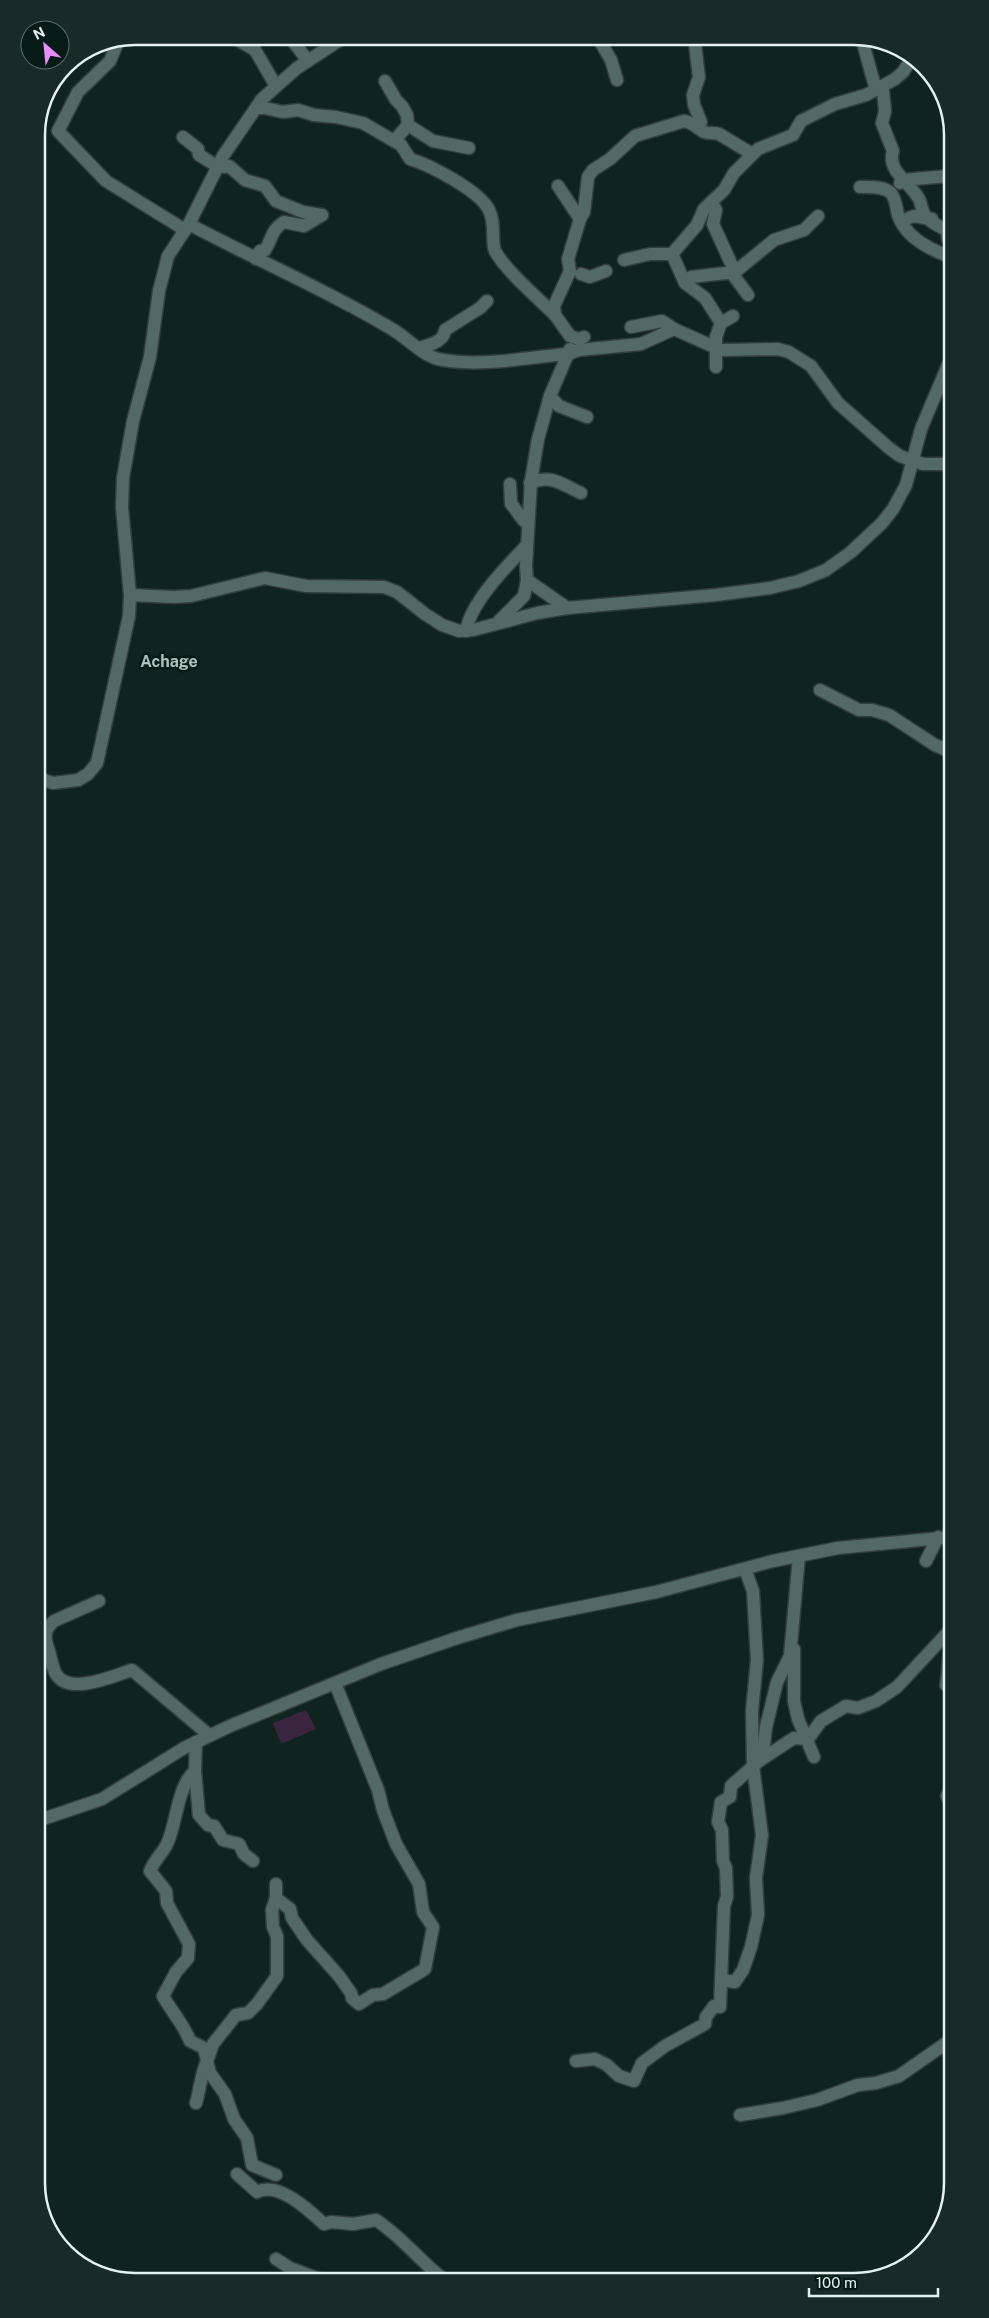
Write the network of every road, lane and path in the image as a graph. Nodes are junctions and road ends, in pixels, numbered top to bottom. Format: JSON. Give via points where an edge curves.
{"nodes":[{"id":1,"x":246,"y":45,"type":"edge"},
{"id":2,"x":296,"y":45,"type":"edge"},
{"id":3,"x":332,"y":45,"type":"edge"},
{"id":4,"x":603,"y":45,"type":"edge"},
{"id":5,"x":695,"y":45,"type":"edge"},
{"id":6,"x":864,"y":46,"type":"edge"},
{"id":7,"x":115,"y":48,"type":"edge"},
{"id":8,"x":308,"y":61,"type":"junction"},
{"id":9,"x":908,"y":64,"type":"edge"},
{"id":10,"x":617,"y":80,"type":"dead end"},
{"id":11,"x":385,"y":81,"type":"dead end"},
{"id":12,"x":276,"y":86,"type":"junction"},
{"id":13,"x":879,"y":87,"type":"junction"},
{"id":14,"x":693,"y":95,"type":"junction"},
{"id":15,"x":256,"y":108,"type":"junction"},
{"id":16,"x":684,"y":121,"type":"junction"},
{"id":17,"x":408,"y":125,"type":"junction"},
{"id":18,"x":698,"y":128,"type":"junction"},
{"id":19,"x":183,"y":137,"type":"dead end"},
{"id":20,"x":394,"y":141,"type":"junction"},
{"id":21,"x":469,"y":148,"type":"dead end"},
{"id":22,"x":753,"y":154,"type":"junction"},
{"id":23,"x":218,"y":166,"type":"junction"},
{"id":24,"x":944,"y":176,"type":"edge"},
{"id":25,"x":904,"y":180,"type":"junction"},
{"id":26,"x":558,"y":186,"type":"dead end"},
{"id":27,"x":860,"y":187,"type":"dead end"},
{"id":28,"x":882,"y":188,"type":"junction"},
{"id":29,"x":711,"y":202,"type":"junction"},
{"id":30,"x":818,"y":216,"type":"dead end"},
{"id":31,"x":927,"y":218,"type":"junction"},
{"id":32,"x":580,"y":219,"type":"junction"},
{"id":33,"x":901,"y":221,"type":"junction"},
{"id":34,"x":944,"y":221,"type":"edge"},
{"id":35,"x":187,"y":227,"type":"junction"},
{"id":36,"x":944,"y":230,"type":"edge"},
{"id":37,"x":672,"y":254,"type":"junction"},
{"id":38,"x":944,"y":255,"type":"edge"},
{"id":39,"x":256,"y":259,"type":"junction"},
{"id":40,"x":624,"y":260,"type":"dead end"},
{"id":41,"x":606,"y":271,"type":"dead end"},
{"id":42,"x":733,"y":272,"type":"junction"},
{"id":43,"x":691,"y":277,"type":"dead end"},
{"id":44,"x":568,"y":280,"type":"junction"},
{"id":45,"x":748,"y":295,"type":"dead end"},
{"id":46,"x":487,"y":301,"type":"dead end"},
{"id":47,"x":555,"y":315,"type":"junction"},
{"id":48,"x":733,"y":316,"type":"dead end"},
{"id":49,"x":721,"y":323,"type":"junction"},
{"id":50,"x":631,"y":327,"type":"dead end"},
{"id":51,"x":670,"y":331,"type":"junction"},
{"id":52,"x":715,"y":347,"type":"junction"},
{"id":53,"x":419,"y":348,"type":"junction"},
{"id":54,"x":568,"y":354,"type":"junction"},
{"id":55,"x":716,"y":367,"type":"dead end"},
{"id":56,"x":944,"y":374,"type":"edge"},
{"id":57,"x":550,"y":396,"type":"junction"},
{"id":58,"x":587,"y":417,"type":"dead end"},
{"id":59,"x":914,"y":461,"type":"junction"},
{"id":60,"x":944,"y":464,"type":"edge"},
{"id":61,"x":530,"y":482,"type":"junction"},
{"id":62,"x":510,"y":484,"type":"dead end"},
{"id":63,"x":581,"y":493,"type":"dead end"},
{"id":64,"x":528,"y":524,"type":"junction"},
{"id":65,"x":526,"y":546,"type":"junction"},
{"id":66,"x":527,"y":580,"type":"junction"},
{"id":67,"x":130,"y":595,"type":"junction"},
{"id":68,"x":567,"y":608,"type":"junction"},
{"id":69,"x":496,"y":624,"type":"junction"},
{"id":70,"x":466,"y":631,"type":"junction"},
{"id":71,"x":820,"y":690,"type":"dead end"},
{"id":72,"x":944,"y":749,"type":"edge"},
{"id":73,"x":45,"y":780,"type":"edge"},
{"id":74,"x":938,"y":1537,"type":"junction"},
{"id":75,"x":944,"y":1537,"type":"edge"},
{"id":76,"x":799,"y":1556,"type":"junction"},
{"id":77,"x":926,"y":1561,"type":"dead end"},
{"id":78,"x":745,"y":1568,"type":"junction"},
{"id":79,"x":99,"y":1601,"type":"dead end"},
{"id":80,"x":793,"y":1626,"type":"junction"},
{"id":81,"x":45,"y":1634,"type":"edge"},
{"id":82,"x":944,"y":1637,"type":"edge"},
{"id":83,"x":45,"y":1640,"type":"edge"},
{"id":84,"x":335,"y":1683,"type":"junction"},
{"id":85,"x":209,"y":1736,"type":"junction"},
{"id":86,"x":808,"y":1739,"type":"junction"},
{"id":87,"x":196,"y":1742,"type":"junction"},
{"id":88,"x":814,"y":1757,"type":"dead end"},
{"id":89,"x":756,"y":1763,"type":"junction"},
{"id":90,"x":195,"y":1771,"type":"junction"},
{"id":91,"x":45,"y":1818,"type":"edge"},
{"id":92,"x":253,"y":1861,"type":"dead end"},
{"id":93,"x":276,"y":1884,"type":"dead end"},
{"id":94,"x":276,"y":1898,"type":"junction"},
{"id":95,"x":722,"y":1980,"type":"junction"},
{"id":96,"x":944,"y":2045,"type":"edge"},
{"id":97,"x":208,"y":2061,"type":"junction"},
{"id":98,"x":576,"y":2061,"type":"dead end"},
{"id":99,"x":196,"y":2103,"type":"dead end"},
{"id":100,"x":740,"y":2115,"type":"dead end"},
{"id":101,"x":252,"y":2165,"type":"junction"},
{"id":102,"x":276,"y":2175,"type":"dead end"},
{"id":103,"x":276,"y":2258,"type":"dead end"},
{"id":104,"x":303,"y":2273,"type":"edge"},
{"id":105,"x":434,"y":2273,"type":"edge"}],
"edges":[{"from":1,"to":12,"type":"street","via":[[255,50]]},
{"from":2,"to":8,"type":"street"},
{"from":3,"to":8,"type":"street"},
{"from":4,"to":10,"type":"street"},
{"from":5,"to":14,"type":"street","via":[[700,77]]},
{"from":6,"to":13,"type":"street","via":[[874,83]]},
{"from":7,"to":35,"type":"street","via":[[110,61],[78,92],[58,131],[106,181]]},
{"from":8,"to":12,"type":"street"},
{"from":9,"to":13,"type":"street","via":[[903,72]]},
{"from":11,"to":17,"type":"street","via":[[404,110]]},
{"from":12,"to":15,"type":"street"},
{"from":13,"to":22,"type":"street","via":[[801,121],[793,135]]},
{"from":13,"to":25,"type":"street","via":[[884,91],[885,100],[882,123],[893,151],[897,174]]},
{"from":14,"to":16,"type":"street"},
{"from":14,"to":18,"type":"street","via":[[701,122]]},
{"from":15,"to":20,"type":"street","via":[[336,116],[363,123]]},
{"from":15,"to":23,"type":"street"},
{"from":16,"to":18,"type":"street"},
{"from":16,"to":32,"type":"street","via":[[635,136],[593,170],[588,177],[584,212]]},
{"from":17,"to":20,"type":"street"},
{"from":17,"to":21,"type":"street","via":[[433,141]]},
{"from":18,"to":22,"type":"street","via":[[732,140],[739,148]]},
{"from":19,"to":23,"type":"street","via":[[198,149],[199,155]]},
{"from":20,"to":47,"type":"street","via":[[401,144],[410,159],[456,182],[489,208],[494,226],[494,249]]},
{"from":22,"to":29,"type":"street"},
{"from":23,"to":35,"type":"street"},
{"from":23,"to":39,"type":"street","via":[[229,166],[245,180],[265,186],[276,201],[303,212],[322,215],[304,226],[284,222],[273,231],[267,247]]},
{"from":24,"to":25,"type":"street"},
{"from":25,"to":28,"type":"street","via":[[896,186]]},
{"from":25,"to":31,"type":"street"},
{"from":26,"to":32,"type":"street"},
{"from":27,"to":28,"type":"street"},
{"from":28,"to":33,"type":"street","via":[[890,192],[896,202]]},
{"from":29,"to":37,"type":"street","via":[[697,225]]},
{"from":29,"to":42,"type":"street","via":[[716,210],[713,224]]},
{"from":30,"to":42,"type":"street","via":[[804,230],[774,240]]},
{"from":31,"to":33,"type":"street","via":[[914,216]]},
{"from":31,"to":34,"type":"street"},
{"from":31,"to":36,"type":"street"},
{"from":32,"to":44,"type":"street","via":[[568,259]]},
{"from":33,"to":38,"type":"street","via":[[918,240]]},
{"from":35,"to":39,"type":"street"},
{"from":35,"to":67,"type":"street","via":[[168,256],[154,320],[150,358],[133,421],[123,478],[123,534]]},
{"from":37,"to":40,"type":"street","via":[[650,254]]},
{"from":37,"to":49,"type":"street","via":[[685,283],[705,298]]},
{"from":39,"to":53,"type":"street","via":[[393,329]]},
{"from":41,"to":44,"type":"street","via":[[590,277],[585,269]]},
{"from":42,"to":43,"type":"street"},
{"from":42,"to":45,"type":"street"},
{"from":44,"to":47,"type":"street","via":[[559,292],[554,306]]},
{"from":46,"to":53,"type":"street","via":[[445,330],[438,341]]},
{"from":47,"to":54,"type":"street","via":[[570,336],[579,337]]},
{"from":48,"to":49,"type":"street"},
{"from":49,"to":52,"type":"street"},
{"from":50,"to":51,"type":"street","via":[[653,322]]},
{"from":51,"to":52,"type":"street"},
{"from":51,"to":54,"type":"street","via":[[641,344]]},
{"from":52,"to":55,"type":"street"},
{"from":52,"to":59,"type":"street","via":[[737,351],[778,348],[800,358],[817,372],[845,410],[889,448]]},
{"from":53,"to":54,"type":"street","via":[[430,357],[463,362]]},
{"from":54,"to":57,"type":"street"},
{"from":56,"to":59,"type":"street","via":[[921,429]]},
{"from":57,"to":58,"type":"street","via":[[559,406]]},
{"from":57,"to":61,"type":"street"},
{"from":59,"to":60,"type":"street"},
{"from":59,"to":68,"type":"street","via":[[901,495],[882,523],[851,552],[814,575],[784,585],[716,596]]},
{"from":61,"to":63,"type":"street","via":[[550,478]]},
{"from":61,"to":64,"type":"street"},
{"from":62,"to":64,"type":"street","via":[[511,504]]},
{"from":64,"to":65,"type":"street"},
{"from":65,"to":66,"type":"street"},
{"from":65,"to":70,"type":"street","via":[[484,593]]},
{"from":66,"to":68,"type":"street"},
{"from":66,"to":69,"type":"street","via":[[524,596]]},
{"from":67,"to":70,"type":"street","via":[[191,596],[265,578],[306,586],[373,586],[397,592],[442,625]]},
{"from":67,"to":73,"type":"street","via":[[120,662],[97,762],[88,774],[78,780],[53,783]]},
{"from":68,"to":69,"type":"street"},
{"from":69,"to":70,"type":"street"},
{"from":71,"to":72,"type":"street","via":[[859,710],[889,715]]},
{"from":74,"to":75,"type":"street"},
{"from":74,"to":76,"type":"street","via":[[838,1548]]},
{"from":74,"to":77,"type":"street"},
{"from":76,"to":78,"type":"street"},
{"from":76,"to":80,"type":"street"},
{"from":78,"to":84,"type":"street","via":[[656,1592],[517,1620],[432,1646]]},
{"from":78,"to":89,"type":"street","via":[[753,1591],[757,1660],[752,1711]]},
{"from":79,"to":81,"type":"street","via":[[54,1621]]},
{"from":80,"to":86,"type":"street","via":[[794,1701]]},
{"from":80,"to":89,"type":"street","via":[[790,1656],[777,1682],[763,1753]]},
{"from":82,"to":86,"type":"street","via":[[897,1687],[858,1708],[846,1706],[820,1721]]},
{"from":83,"to":85,"type":"street","via":[[57,1676],[69,1684],[79,1685],[132,1670]]},
{"from":84,"to":85,"type":"street"},
{"from":84,"to":94,"type":"street","via":[[396,1844],[419,1884],[423,1912],[433,1927],[425,1970],[359,2004],[307,1940],[292,1918],[290,1909]]},
{"from":85,"to":87,"type":"street"},
{"from":86,"to":88,"type":"street"},
{"from":86,"to":89,"type":"street","via":[[794,1738]]},
{"from":87,"to":90,"type":"street"},
{"from":87,"to":91,"type":"street","via":[[102,1799]]},
{"from":89,"to":95,"type":"street","via":[[731,1786],[730,1797],[720,1802],[718,1822],[722,1830],[727,1897]]},
{"from":89,"to":95,"type":"street","via":[[762,1835],[756,1878],[758,1915],[743,1970],[735,1982]]},
{"from":90,"to":92,"type":"street","via":[[199,1815],[208,1825],[214,1826],[223,1840],[239,1844]]},
{"from":90,"to":97,"type":"street","via":[[183,1788],[166,1846],[150,1871],[166,1891],[166,1903],[189,1944],[188,1958],[163,1996],[185,2028],[190,2042],[204,2048]]},
{"from":93,"to":94,"type":"street"},
{"from":94,"to":97,"type":"street","via":[[272,1927],[277,1936],[277,1976],[248,2013],[236,2015],[213,2044]]},
{"from":95,"to":98,"type":"street","via":[[720,2007],[714,2006],[706,2017],[706,2024],[665,2046],[642,2064],[634,2081],[618,2076],[608,2065],[595,2059]]},
{"from":96,"to":100,"type":"street","via":[[899,2076],[858,2085],[817,2100]]},
{"from":97,"to":99,"type":"street","via":[[202,2072],[203,2080]]},
{"from":97,"to":101,"type":"street","via":[[210,2072],[247,2138]]},
{"from":101,"to":102,"type":"street"},
{"from":101,"to":105,"type":"street","via":[[244,2173],[235,2175],[257,2192],[263,2189],[274,2191],[302,2204],[324,2224],[376,2220]]},
{"from":103,"to":104,"type":"street"}]}
